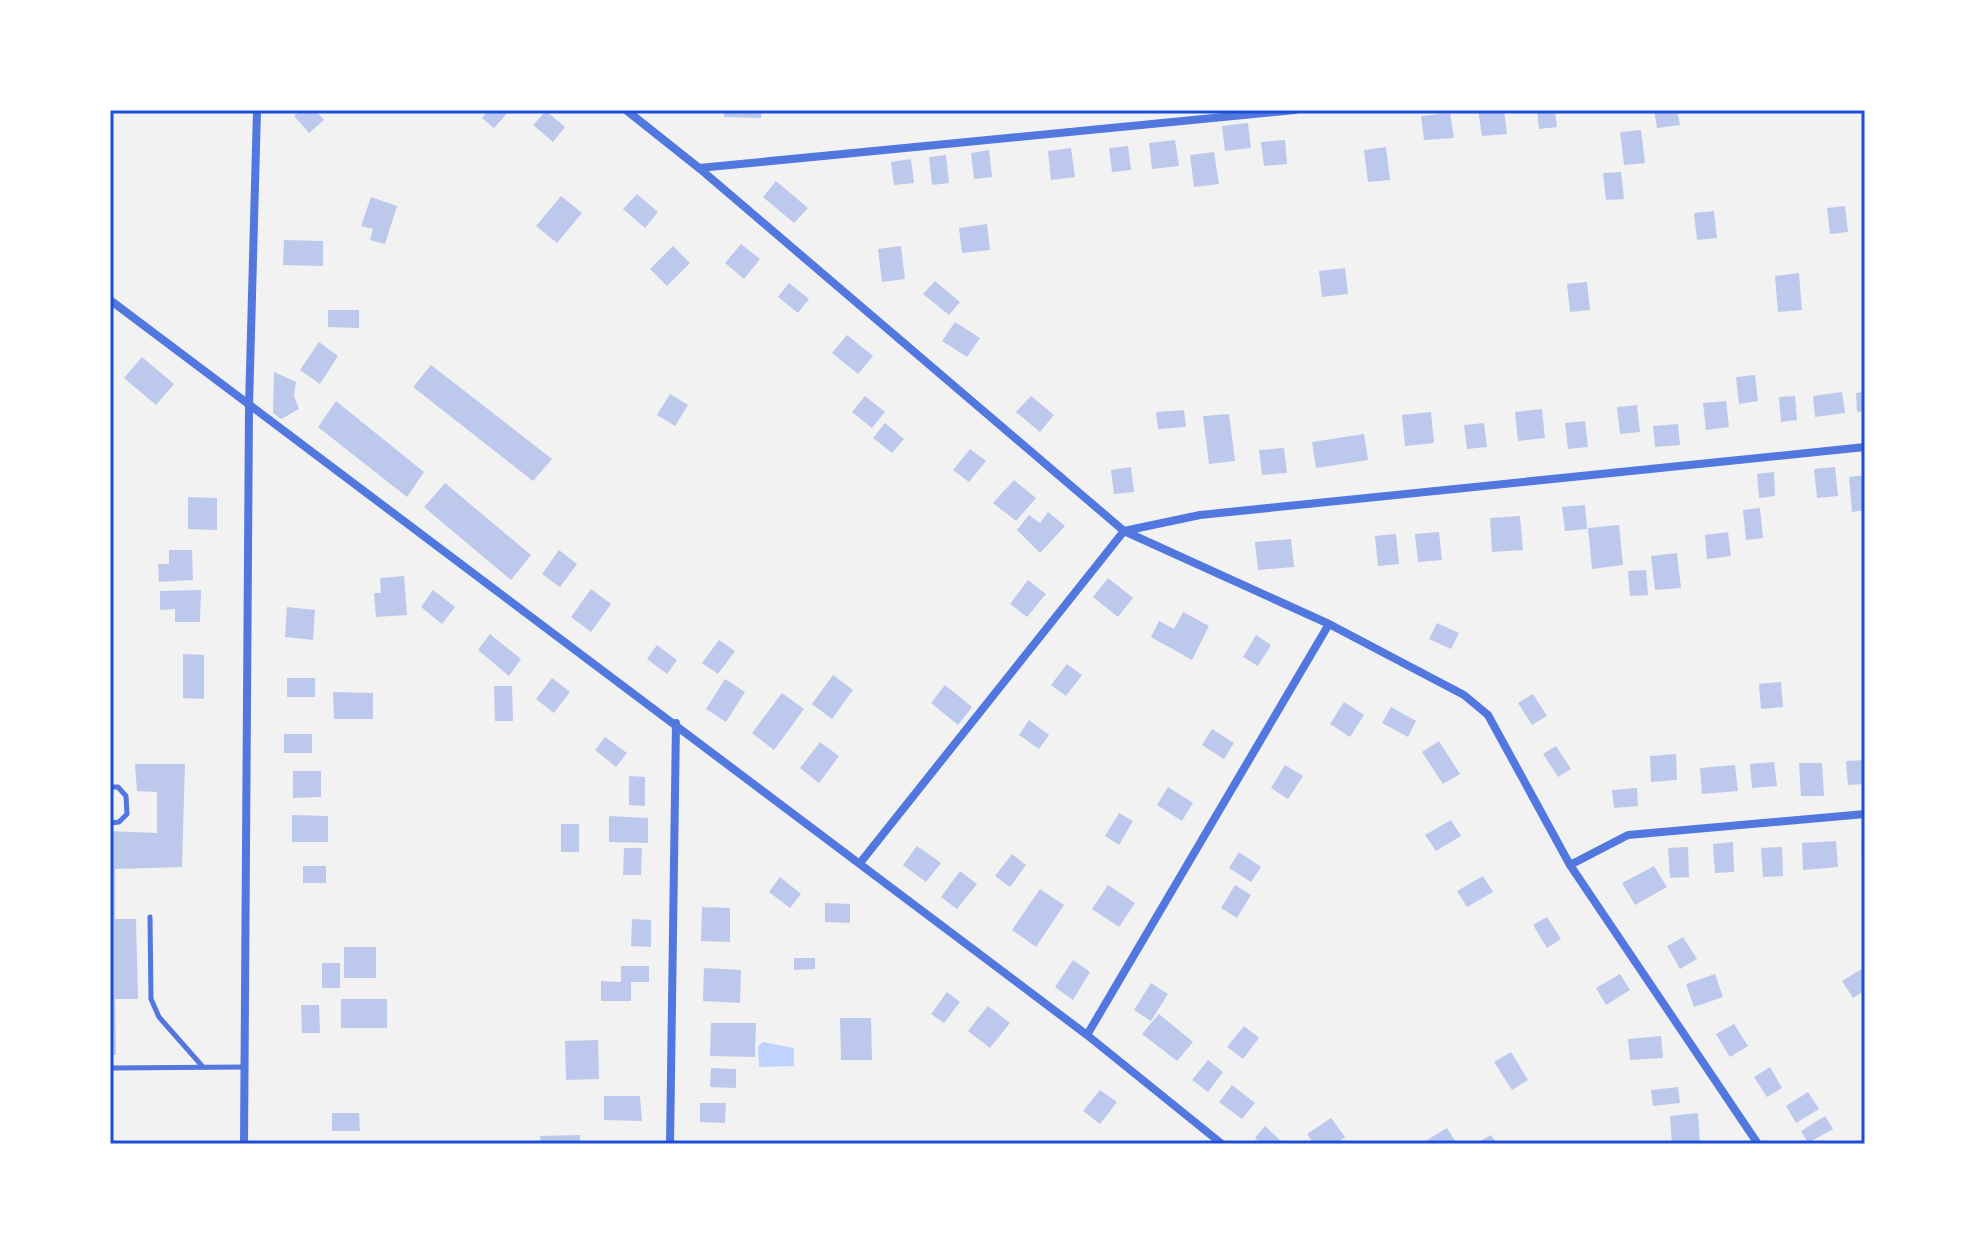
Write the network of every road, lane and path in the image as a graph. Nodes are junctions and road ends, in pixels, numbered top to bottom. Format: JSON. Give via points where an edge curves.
{"nodes":[{"id":1,"x":257,"y":110,"type":"edge"},
{"id":2,"x":626,"y":110,"type":"edge"},
{"id":3,"x":1295,"y":110,"type":"edge"},
{"id":4,"x":699,"y":168,"type":"junction"},
{"id":5,"x":110,"y":300,"type":"edge"},
{"id":6,"x":249,"y":407,"type":"junction"},
{"id":7,"x":1865,"y":447,"type":"edge"},
{"id":8,"x":1124,"y":531,"type":"junction"},
{"id":9,"x":1329,"y":624,"type":"junction"},
{"id":10,"x":676,"y":723,"type":"junction"},
{"id":11,"x":110,"y":787,"type":"edge"},
{"id":12,"x":1865,"y":814,"type":"edge"},
{"id":13,"x":110,"y":823,"type":"edge"},
{"id":14,"x":860,"y":863,"type":"junction"},
{"id":15,"x":1570,"y":865,"type":"junction"},
{"id":16,"x":150,"y":917,"type":"dead end"},
{"id":17,"x":1087,"y":1035,"type":"junction"},
{"id":18,"x":203,"y":1067,"type":"junction"},
{"id":19,"x":244,"y":1067,"type":"junction"},
{"id":20,"x":110,"y":1068,"type":"edge"},
{"id":21,"x":244,"y":1144,"type":"edge"},
{"id":22,"x":670,"y":1144,"type":"edge"},
{"id":23,"x":1222,"y":1144,"type":"edge"},
{"id":24,"x":1758,"y":1144,"type":"edge"}],
"edges":[{"from":1,"to":6,"type":"street"},
{"from":2,"to":4,"type":"street"},
{"from":3,"to":4,"type":"street"},
{"from":4,"to":8,"type":"street"},
{"from":5,"to":6,"type":"street"},
{"from":6,"to":10,"type":"street"},
{"from":6,"to":19,"type":"street"},
{"from":7,"to":8,"type":"street","via":[[1200,515]]},
{"from":8,"to":9,"type":"street"},
{"from":8,"to":14,"type":"street"},
{"from":9,"to":15,"type":"street","via":[[1464,695],[1488,715]]},
{"from":9,"to":17,"type":"street"},
{"from":10,"to":14,"type":"street"},
{"from":10,"to":22,"type":"street"},
{"from":11,"to":13,"type":"lane","via":[[126,796],[127,814]]},
{"from":12,"to":15,"type":"street","via":[[1628,835]]},
{"from":14,"to":17,"type":"street"},
{"from":15,"to":24,"type":"street"},
{"from":16,"to":18,"type":"lane","via":[[151,999],[159,1017]]},
{"from":17,"to":23,"type":"street"},
{"from":18,"to":19,"type":"lane"},
{"from":18,"to":20,"type":"lane"},
{"from":19,"to":21,"type":"street"}]}
